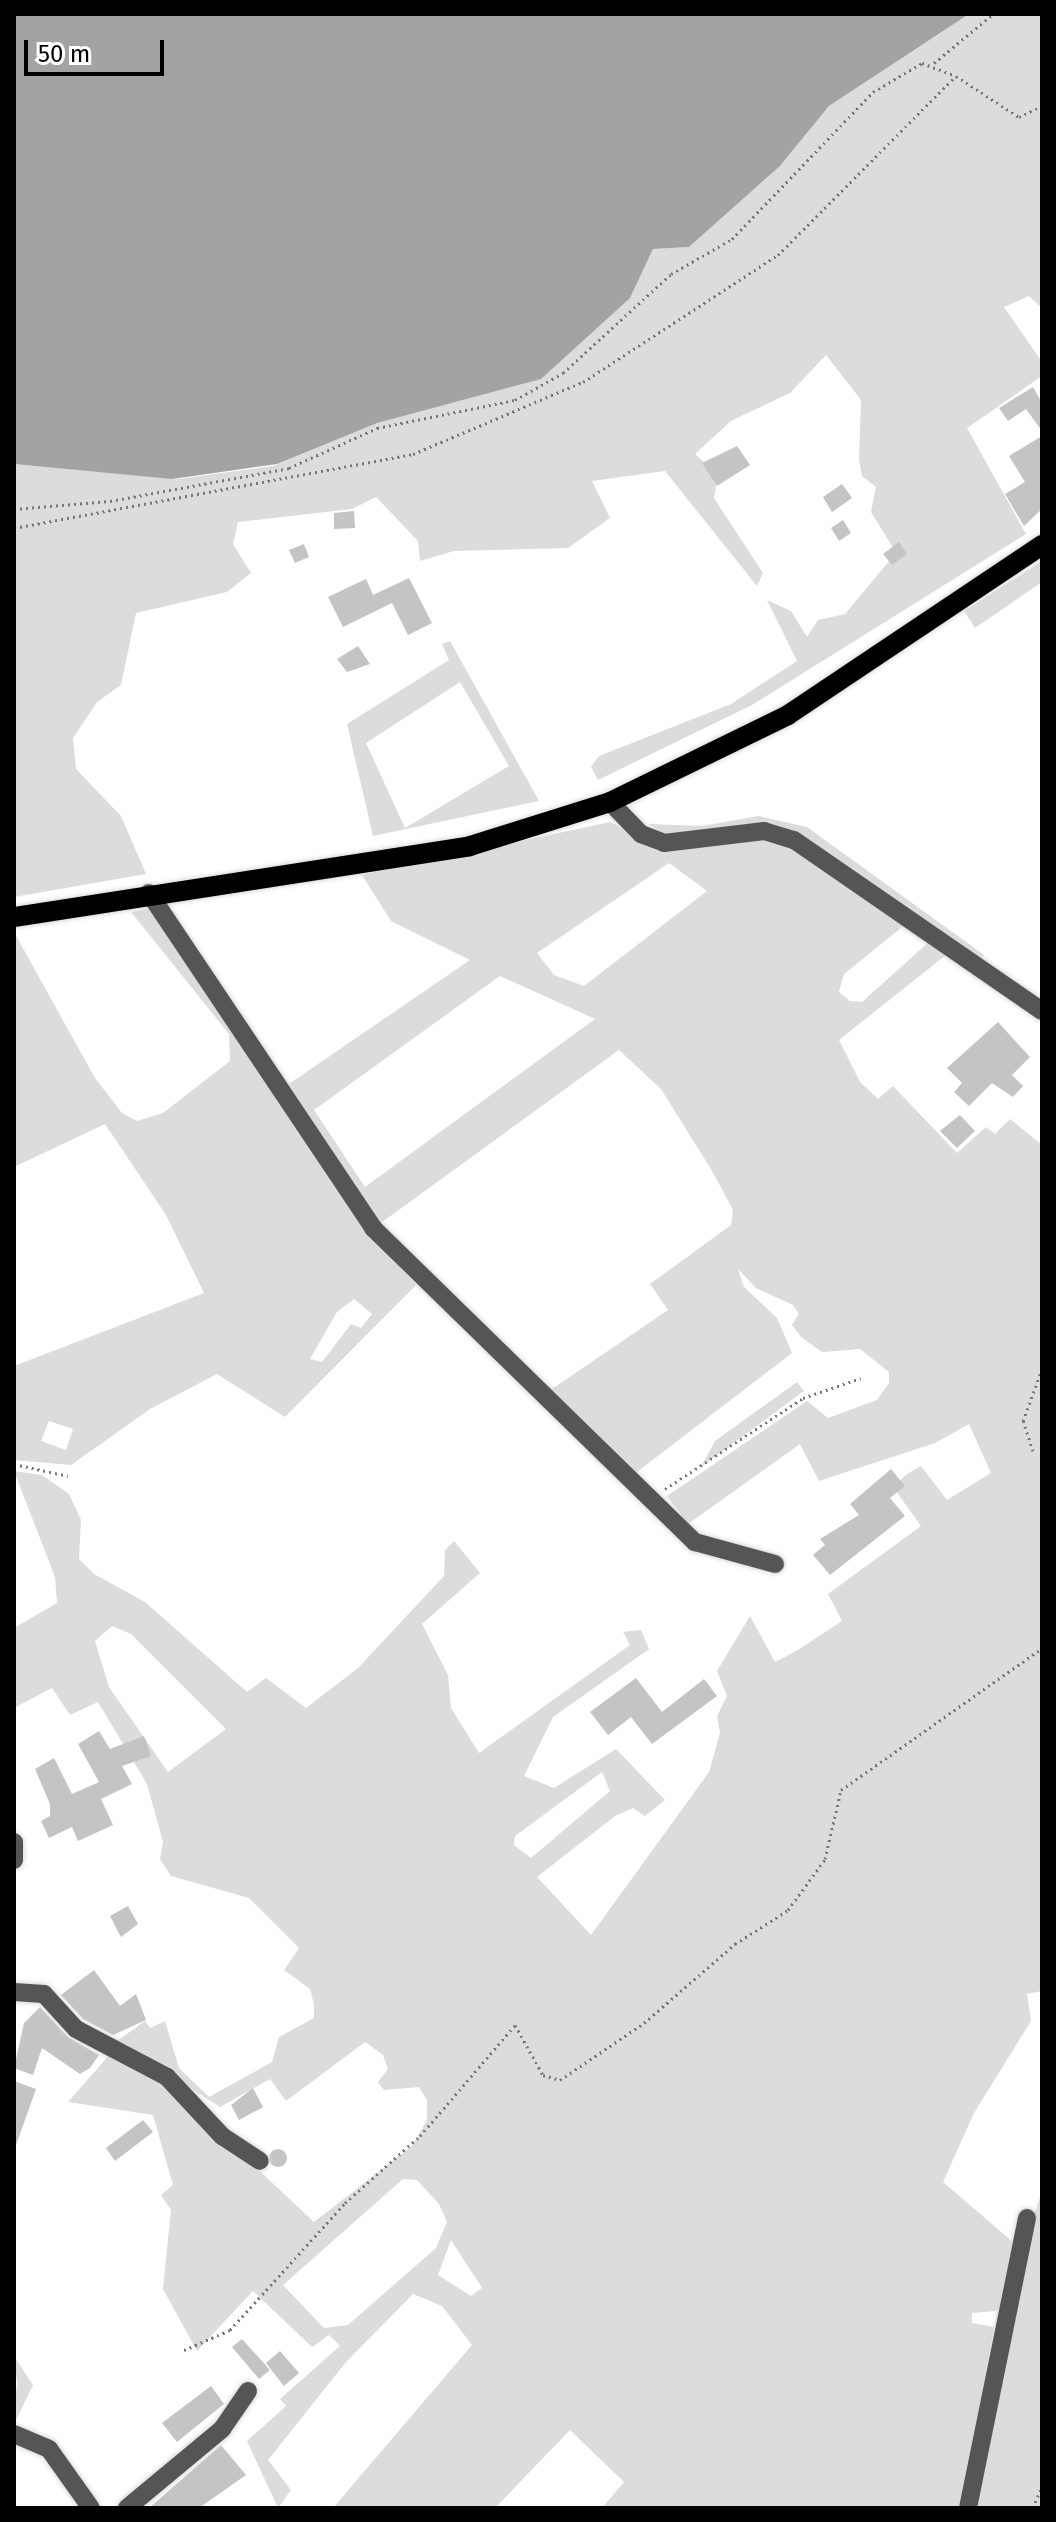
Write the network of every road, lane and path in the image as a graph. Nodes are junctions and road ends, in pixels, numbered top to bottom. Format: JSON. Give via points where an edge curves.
{"nodes":[{"id":1,"x":993,"y":14,"type":"edge"},
{"id":2,"x":934,"y":63,"type":"junction"},
{"id":3,"x":956,"y":76,"type":"junction"},
{"id":4,"x":1042,"y":106,"type":"edge"},
{"id":5,"x":14,"y":509,"type":"edge"},
{"id":6,"x":14,"y":528,"type":"edge"},
{"id":7,"x":1042,"y":545,"type":"edge"},
{"id":8,"x":610,"y":802,"type":"junction"},
{"id":9,"x":149,"y":893,"type":"junction"},
{"id":10,"x":14,"y":917,"type":"edge"},
{"id":11,"x":1042,"y":1011,"type":"edge"},
{"id":12,"x":1042,"y":1369,"type":"edge"},
{"id":13,"x":861,"y":1378,"type":"dead end"},
{"id":14,"x":1033,"y":1451,"type":"dead end"},
{"id":15,"x":14,"y":1464,"type":"edge"},
{"id":16,"x":68,"y":1476,"type":"dead end"},
{"id":17,"x":646,"y":1494,"type":"junction"},
{"id":18,"x":775,"y":1564,"type":"dead end"},
{"id":19,"x":1042,"y":1648,"type":"edge"},
{"id":20,"x":14,"y":1842,"type":"edge"},
{"id":21,"x":14,"y":1860,"type":"edge"},
{"id":22,"x":14,"y":1992,"type":"edge"},
{"id":23,"x":260,"y":2161,"type":"dead end"},
{"id":24,"x":1027,"y":2218,"type":"dead end"},
{"id":25,"x":184,"y":2350,"type":"dead end"},
{"id":26,"x":248,"y":2391,"type":"dead end"},
{"id":27,"x":14,"y":2434,"type":"edge"},
{"id":28,"x":1042,"y":2486,"type":"edge"},
{"id":29,"x":91,"y":2508,"type":"edge"},
{"id":30,"x":127,"y":2508,"type":"edge"},
{"id":31,"x":968,"y":2508,"type":"edge"},
{"id":32,"x":1033,"y":2508,"type":"edge"}],
"edges":[{"from":1,"to":2,"type":"path"},
{"from":2,"to":3,"type":"path"},
{"from":2,"to":5,"type":"path","via":[[873,92],[732,239],[671,274],[563,373],[515,400],[377,428],[289,468],[110,501]]},
{"from":3,"to":4,"type":"path","via":[[1019,117]]},
{"from":3,"to":6,"type":"path","via":[[778,255],[583,382],[413,454]]},
{"from":7,"to":8,"type":"main road","via":[[788,715]]},
{"from":8,"to":9,"type":"main road","via":[[470,846]]},
{"from":8,"to":11,"type":"street","via":[[641,834],[664,843],[764,831],[794,840]]},
{"from":9,"to":10,"type":"main road"},
{"from":9,"to":17,"type":"street","via":[[373,1228]]},
{"from":12,"to":14,"type":"path","via":[[1023,1421]]},
{"from":13,"to":17,"type":"path","via":[[803,1398],[676,1486]]},
{"from":15,"to":16,"type":"path"},
{"from":17,"to":18,"type":"street","via":[[695,1542]]},
{"from":19,"to":25,"type":"path","via":[[841,1790],[825,1859],[788,1910],[560,2080],[543,2075],[515,2025],[420,2136],[345,2203],[230,2330]]},
{"from":20,"to":21,"type":"street"},
{"from":22,"to":23,"type":"street","via":[[44,1994],[76,2029],[167,2077],[222,2136]]},
{"from":24,"to":31,"type":"street"},
{"from":26,"to":30,"type":"street","via":[[222,2429]]},
{"from":27,"to":29,"type":"street","via":[[49,2449]]},
{"from":28,"to":32,"type":"path"}]}
